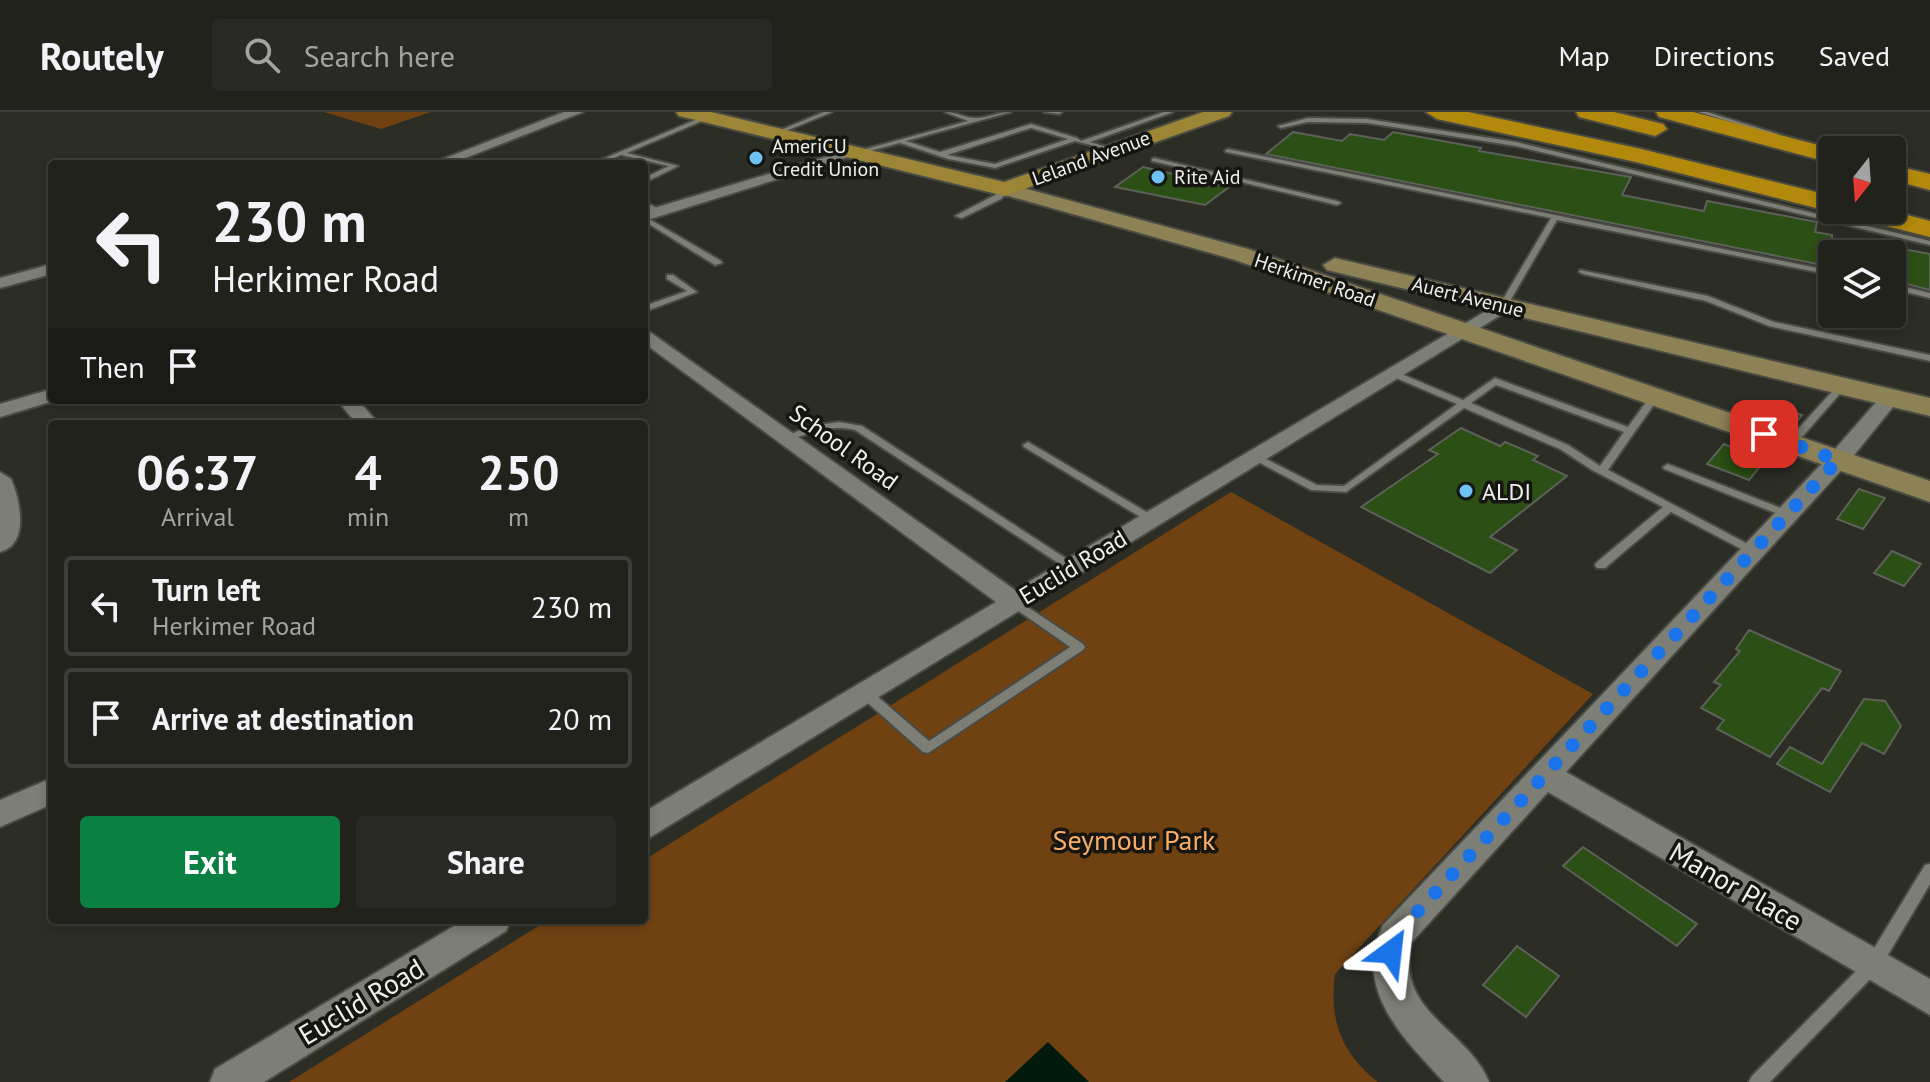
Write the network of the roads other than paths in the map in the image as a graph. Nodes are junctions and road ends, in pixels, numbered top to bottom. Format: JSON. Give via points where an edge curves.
{"nodes":[{"id":1,"x":576,"y":112,"type":"edge"},
{"id":2,"x":829,"y":112,"type":"edge"},
{"id":3,"x":948,"y":112,"type":"edge"},
{"id":4,"x":1008,"y":112,"type":"edge"},
{"id":5,"x":1047,"y":112,"type":"edge"},
{"id":6,"x":1059,"y":112,"type":"edge"},
{"id":7,"x":1170,"y":112,"type":"edge"},
{"id":8,"x":1222,"y":112,"type":"edge"},
{"id":9,"x":1437,"y":112,"type":"edge"},
{"id":10,"x":1540,"y":112,"type":"edge"},
{"id":11,"x":1587,"y":112,"type":"edge"},
{"id":12,"x":1667,"y":112,"type":"edge"},
{"id":13,"x":1701,"y":112,"type":"edge"},
{"id":14,"x":697,"y":115,"type":"edge"},
{"id":15,"x":975,"y":121,"type":"junction"},
{"id":16,"x":1131,"y":126,"type":"junction"},
{"id":17,"x":1281,"y":126,"type":"dead end"},
{"id":18,"x":774,"y":134,"type":"junction"},
{"id":19,"x":1158,"y":134,"type":"junction"},
{"id":20,"x":1079,"y":140,"type":"junction"},
{"id":21,"x":903,"y":142,"type":"junction"},
{"id":22,"x":1112,"y":150,"type":"junction"},
{"id":23,"x":1818,"y":150,"type":"edge"},
{"id":24,"x":1818,"y":150,"type":"edge"},
{"id":25,"x":1228,"y":151,"type":"dead end"},
{"id":26,"x":621,"y":153,"type":"junction"},
{"id":27,"x":854,"y":153,"type":"junction"},
{"id":28,"x":950,"y":158,"type":"junction"},
{"id":29,"x":448,"y":160,"type":"edge"},
{"id":30,"x":604,"y":160,"type":"edge"},
{"id":31,"x":1154,"y":160,"type":"dead end"},
{"id":32,"x":934,"y":163,"type":"junction"},
{"id":33,"x":1818,"y":170,"type":"edge"},
{"id":34,"x":1906,"y":174,"type":"edge"},
{"id":35,"x":648,"y":179,"type":"edge"},
{"id":36,"x":1930,"y":180,"type":"edge"},
{"id":37,"x":1818,"y":182,"type":"edge"},
{"id":38,"x":1005,"y":189,"type":"junction"},
{"id":39,"x":1906,"y":192,"type":"edge"},
{"id":40,"x":1930,"y":198,"type":"edge"},
{"id":41,"x":1818,"y":200,"type":"edge"},
{"id":42,"x":1337,"y":203,"type":"dead end"},
{"id":43,"x":1906,"y":205,"type":"edge"},
{"id":44,"x":1930,"y":211,"type":"edge"},
{"id":45,"x":648,"y":212,"type":"edge"},
{"id":46,"x":648,"y":213,"type":"edge"},
{"id":47,"x":959,"y":216,"type":"dead end"},
{"id":48,"x":1555,"y":217,"type":"junction"},
{"id":49,"x":1906,"y":223,"type":"edge"},
{"id":50,"x":1930,"y":229,"type":"edge"},
{"id":51,"x":1930,"y":243,"type":"edge"},
{"id":52,"x":718,"y":263,"type":"dead end"},
{"id":53,"x":48,"y":270,"type":"edge"},
{"id":54,"x":1818,"y":270,"type":"edge"},
{"id":55,"x":1583,"y":272,"type":"dead end"},
{"id":56,"x":670,"y":277,"type":"dead end"},
{"id":57,"x":0,"y":283,"type":"edge"},
{"id":58,"x":1906,"y":290,"type":"edge"},
{"id":59,"x":1930,"y":296,"type":"edge"},
{"id":60,"x":1503,"y":306,"type":"junction"},
{"id":61,"x":648,"y":308,"type":"edge"},
{"id":62,"x":1463,"y":330,"type":"junction"},
{"id":63,"x":648,"y":337,"type":"edge"},
{"id":64,"x":1930,"y":358,"type":"edge"},
{"id":65,"x":1392,"y":373,"type":"junction"},
{"id":66,"x":1842,"y":386,"type":"junction"},
{"id":67,"x":48,"y":396,"type":"edge"},
{"id":68,"x":1655,"y":396,"type":"junction"},
{"id":69,"x":1891,"y":397,"type":"junction"},
{"id":70,"x":350,"y":404,"type":"edge"},
{"id":71,"x":1463,"y":404,"type":"junction"},
{"id":72,"x":1930,"y":407,"type":"edge"},
{"id":73,"x":0,"y":411,"type":"edge"},
{"id":74,"x":364,"y":420,"type":"edge"},
{"id":75,"x":1630,"y":431,"type":"junction"},
{"id":76,"x":787,"y":438,"type":"junction"},
{"id":77,"x":1791,"y":443,"type":"junction"},
{"id":78,"x":1028,"y":445,"type":"dead end"},
{"id":79,"x":1254,"y":457,"type":"junction"},
{"id":80,"x":1838,"y":460,"type":"junction"},
{"id":81,"x":1668,"y":467,"type":"dead end"},
{"id":82,"x":1602,"y":471,"type":"junction"},
{"id":83,"x":0,"y":479,"type":"edge"},
{"id":84,"x":1929,"y":488,"type":"edge"},
{"id":85,"x":1670,"y":507,"type":"junction"},
{"id":86,"x":1787,"y":514,"type":"junction"},
{"id":87,"x":1151,"y":519,"type":"junction"},
{"id":88,"x":0,"y":544,"type":"edge"},
{"id":89,"x":1753,"y":550,"type":"junction"},
{"id":90,"x":1601,"y":565,"type":"dead end"},
{"id":91,"x":1073,"y":567,"type":"junction"},
{"id":92,"x":1014,"y":602,"type":"junction"},
{"id":93,"x":865,"y":693,"type":"junction"},
{"id":94,"x":1543,"y":774,"type":"junction"},
{"id":95,"x":48,"y":792,"type":"edge"},
{"id":96,"x":0,"y":814,"type":"edge"},
{"id":97,"x":648,"y":826,"type":"edge"},
{"id":98,"x":1930,"y":870,"type":"edge"},
{"id":99,"x":487,"y":924,"type":"edge"},
{"id":100,"x":1873,"y":965,"type":"junction"},
{"id":101,"x":1930,"y":998,"type":"edge"},
{"id":102,"x":229,"y":1082,"type":"edge"},
{"id":103,"x":1470,"y":1082,"type":"edge"},
{"id":104,"x":1758,"y":1082,"type":"edge"}],
"edges":[{"from":1,"to":29,"type":"street"},
{"from":2,"to":18,"type":"lane"},
{"from":3,"to":15,"type":"lane"},
{"from":4,"to":15,"type":"lane"},
{"from":5,"to":6,"type":"lane"},
{"from":7,"to":16,"type":"lane"},
{"from":8,"to":19,"type":"main road","name":"Leland Avenue"},
{"from":9,"to":41,"type":"highway"},
{"from":10,"to":37,"type":"highway"},
{"from":11,"to":33,"type":"highway"},
{"from":12,"to":23,"type":"highway"},
{"from":13,"to":24,"type":"lane"},
{"from":14,"to":18,"type":"main road","name":"Herkimer Road"},
{"from":14,"to":26,"type":"lane"},
{"from":15,"to":21,"type":"lane"},
{"from":16,"to":19,"type":"lane"},
{"from":16,"to":20,"type":"lane"},
{"from":17,"to":51,"type":"lane","via":[[1352,120],[1516,144]]},
{"from":18,"to":27,"type":"main road","name":"Herkimer Road"},
{"from":19,"to":22,"type":"main road","name":"Leland Avenue"},
{"from":20,"to":22,"type":"lane"},
{"from":20,"to":28,"type":"lane","via":[[995,166]]},
{"from":20,"to":32,"type":"lane","via":[[1031,126]]},
{"from":21,"to":27,"type":"lane"},
{"from":21,"to":32,"type":"lane"},
{"from":22,"to":38,"type":"main road","name":"Leland Avenue"},
{"from":25,"to":48,"type":"lane"},
{"from":26,"to":30,"type":"lane"},
{"from":26,"to":35,"type":"lane","via":[[675,166]]},
{"from":27,"to":32,"type":"main road","name":"Herkimer Road"},
{"from":27,"to":45,"type":"street"},
{"from":28,"to":32,"type":"lane"},
{"from":28,"to":32,"type":"lane"},
{"from":31,"to":42,"type":"lane"},
{"from":32,"to":38,"type":"main road","name":"Herkimer Road"},
{"from":34,"to":36,"type":"highway"},
{"from":38,"to":47,"type":"lane","via":[[979,209]]},
{"from":38,"to":60,"type":"main road","name":"Auert Avenue"},
{"from":38,"to":62,"type":"main road","name":"Herkimer Road","via":[[1192,239]]},
{"from":39,"to":40,"type":"highway"},
{"from":43,"to":44,"type":"highway"},
{"from":46,"to":52,"type":"lane"},
{"from":48,"to":54,"type":"lane"},
{"from":48,"to":60,"type":"lane"},
{"from":49,"to":50,"type":"highway"},
{"from":53,"to":57,"type":"street"},
{"from":55,"to":64,"type":"lane","via":[[1702,297],[1772,324]]},
{"from":56,"to":61,"type":"lane","via":[[693,292]]},
{"from":58,"to":59,"type":"lane"},
{"from":60,"to":62,"type":"street","name":"Euclid Road"},
{"from":60,"to":66,"type":"main road","name":"Auert Avenue"},
{"from":62,"to":65,"type":"street","name":"Euclid Road"},
{"from":62,"to":68,"type":"main road","name":"Herkimer Road"},
{"from":63,"to":76,"type":"street","name":"School Road"},
{"from":65,"to":71,"type":"lane"},
{"from":65,"to":79,"type":"street","name":"Euclid Road"},
{"from":66,"to":69,"type":"main road","name":"Auert Avenue"},
{"from":66,"to":77,"type":"lane"},
{"from":67,"to":73,"type":"street"},
{"from":68,"to":75,"type":"lane"},
{"from":68,"to":77,"type":"main road","name":"Herkimer Road"},
{"from":69,"to":72,"type":"main road","name":"Auert Avenue"},
{"from":69,"to":80,"type":"street"},
{"from":70,"to":74,"type":"street"},
{"from":71,"to":75,"type":"lane","via":[[1495,381]]},
{"from":71,"to":79,"type":"lane","via":[[1346,489],[1315,488]]},
{"from":71,"to":82,"type":"lane","via":[[1564,447]]},
{"from":75,"to":82,"type":"lane"},
{"from":76,"to":91,"type":"lane","via":[[817,425],[858,428]]},
{"from":76,"to":92,"type":"street","name":"School Road"},
{"from":77,"to":80,"type":"main road","name":"Herkimer Road"},
{"from":78,"to":87,"type":"lane"},
{"from":79,"to":87,"type":"street","name":"Euclid Road"},
{"from":80,"to":84,"type":"main road","name":"Herkimer Road"},
{"from":80,"to":86,"type":"street"},
{"from":81,"to":86,"type":"lane"},
{"from":82,"to":85,"type":"lane"},
{"from":83,"to":88,"type":"street","via":[[9,521],[9,532]]},
{"from":85,"to":89,"type":"lane"},
{"from":85,"to":90,"type":"lane"},
{"from":86,"to":89,"type":"street"},
{"from":87,"to":91,"type":"street","name":"Euclid Road"},
{"from":89,"to":94,"type":"street"},
{"from":91,"to":92,"type":"street","name":"Euclid Road"},
{"from":92,"to":93,"type":"street","name":"Euclid Road"},
{"from":92,"to":93,"type":"lane","via":[[1079,647],[928,748]]},
{"from":93,"to":97,"type":"street","name":"Euclid Road"},
{"from":94,"to":100,"type":"street","name":"Manor Place"},
{"from":94,"to":103,"type":"street","via":[[1395,936],[1391,952],[1391,984]]},
{"from":95,"to":96,"type":"street"},
{"from":98,"to":100,"type":"lane"},
{"from":99,"to":102,"type":"street","name":"Euclid Road"},
{"from":100,"to":101,"type":"street","name":"Manor Place"},
{"from":100,"to":104,"type":"lane"}]}
